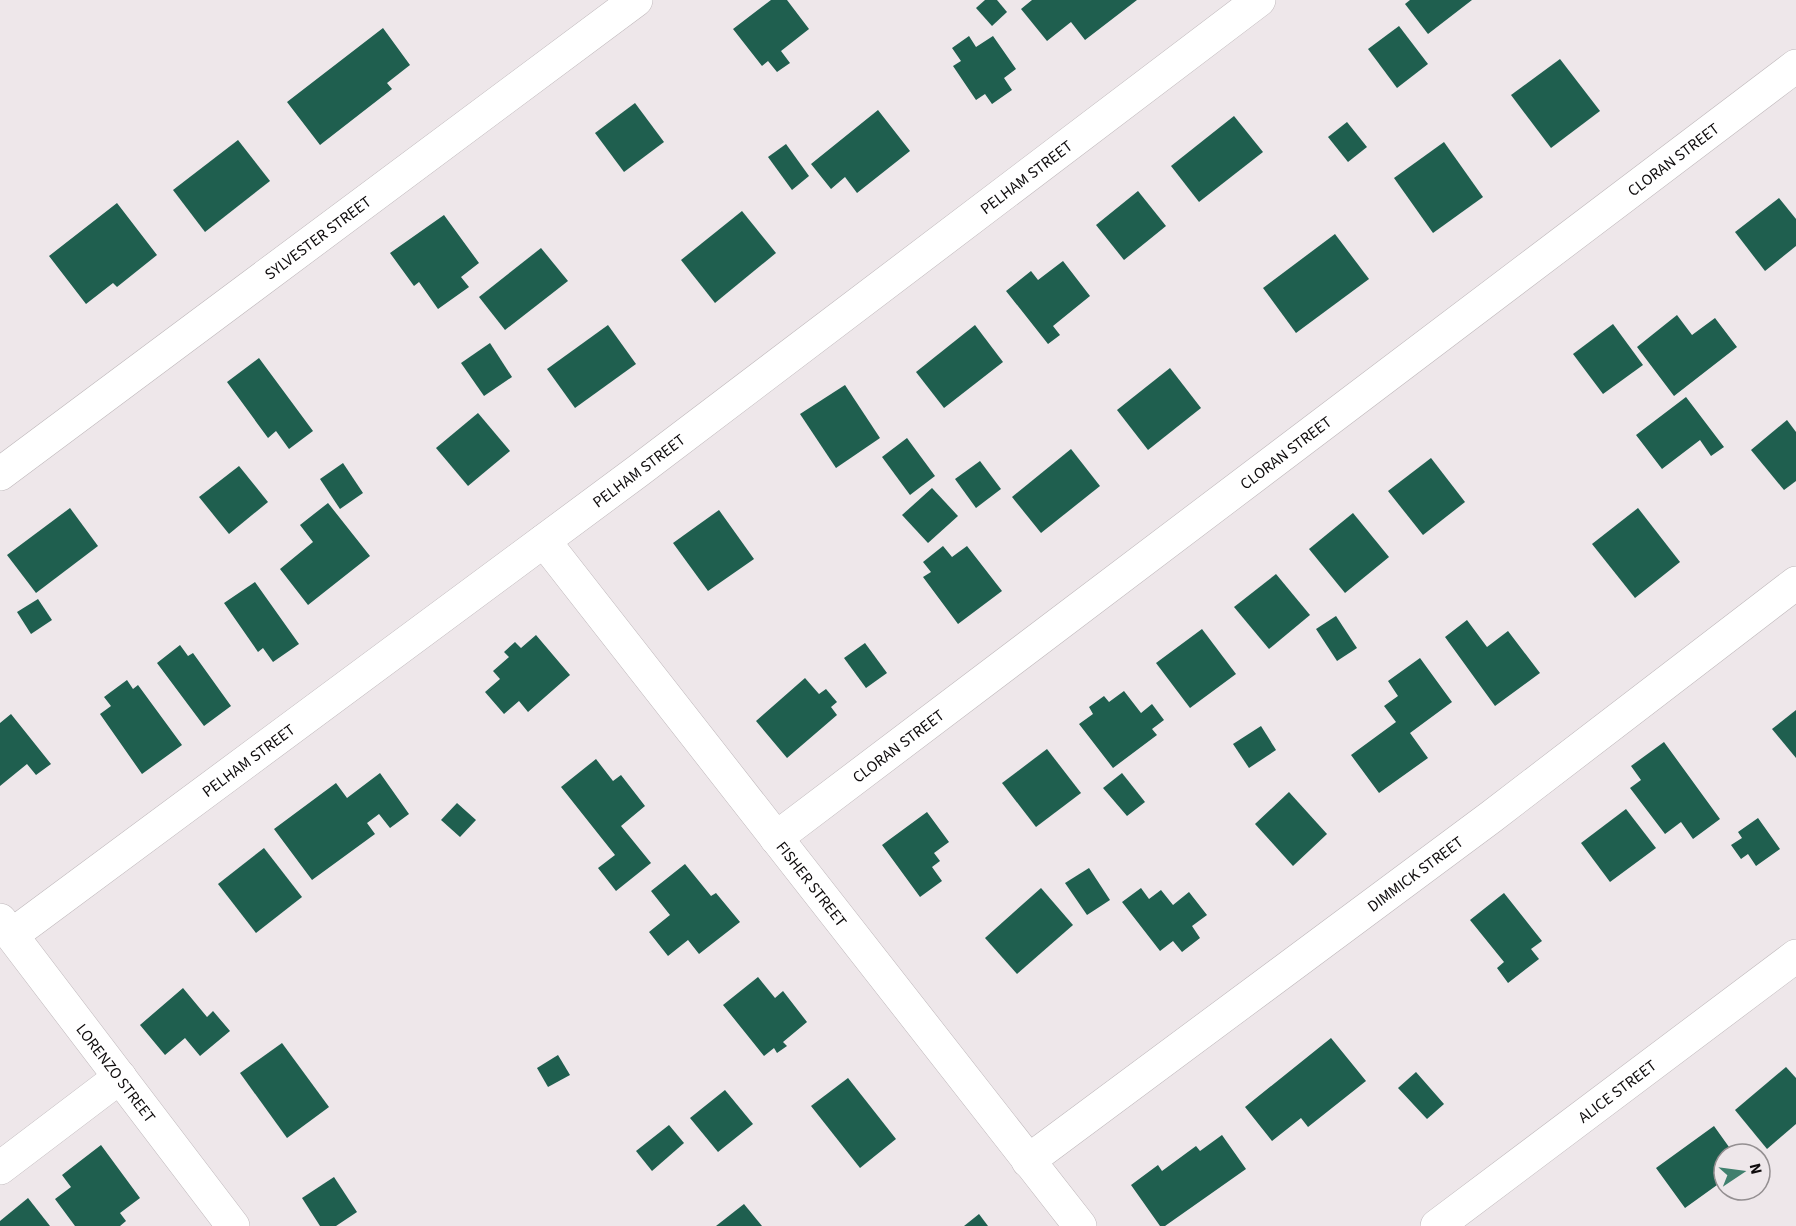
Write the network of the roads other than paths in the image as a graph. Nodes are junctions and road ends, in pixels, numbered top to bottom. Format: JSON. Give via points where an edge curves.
{"nodes":[{"id":1,"x":636,"y":0,"type":"edge"},
{"id":2,"x":1259,"y":0,"type":"edge"},
{"id":3,"x":1796,"y":66,"type":"edge"},
{"id":4,"x":0,"y":474,"type":"edge"},
{"id":5,"x":544,"y":541,"type":"junction"},
{"id":6,"x":1796,"y":583,"type":"edge"},
{"id":7,"x":776,"y":838,"type":"junction"},
{"id":8,"x":6,"y":927,"type":"edge"},
{"id":9,"x":1796,"y":956,"type":"edge"},
{"id":10,"x":120,"y":1077,"type":"junction"},
{"id":11,"x":1028,"y":1161,"type":"junction"},
{"id":12,"x":0,"y":1168,"type":"edge"},
{"id":13,"x":233,"y":1226,"type":"edge"},
{"id":14,"x":1080,"y":1226,"type":"edge"},
{"id":15,"x":1437,"y":1226,"type":"edge"}],
"edges":[{"from":1,"to":4,"type":"street","name":"SYLVESTER STREET"},
{"from":2,"to":5,"type":"street","name":"PELHAM STREET"},
{"from":3,"to":7,"type":"street","name":"CLORAN STREET"},
{"from":5,"to":7,"type":"street","name":"FISHER STREET"},
{"from":5,"to":8,"type":"street","name":"PELHAM STREET"},
{"from":6,"to":11,"type":"street","name":"DIMMICK STREET","via":[[1491,817]]},
{"from":7,"to":11,"type":"street","name":"FISHER STREET"},
{"from":8,"to":10,"type":"street","name":"LORENZO STREET"},
{"from":9,"to":15,"type":"street","name":"ALICE STREET"},
{"from":10,"to":12,"type":"street"},
{"from":10,"to":13,"type":"street","name":"LORENZO STREET"},
{"from":11,"to":14,"type":"street","name":"FISHER STREET"}]}
